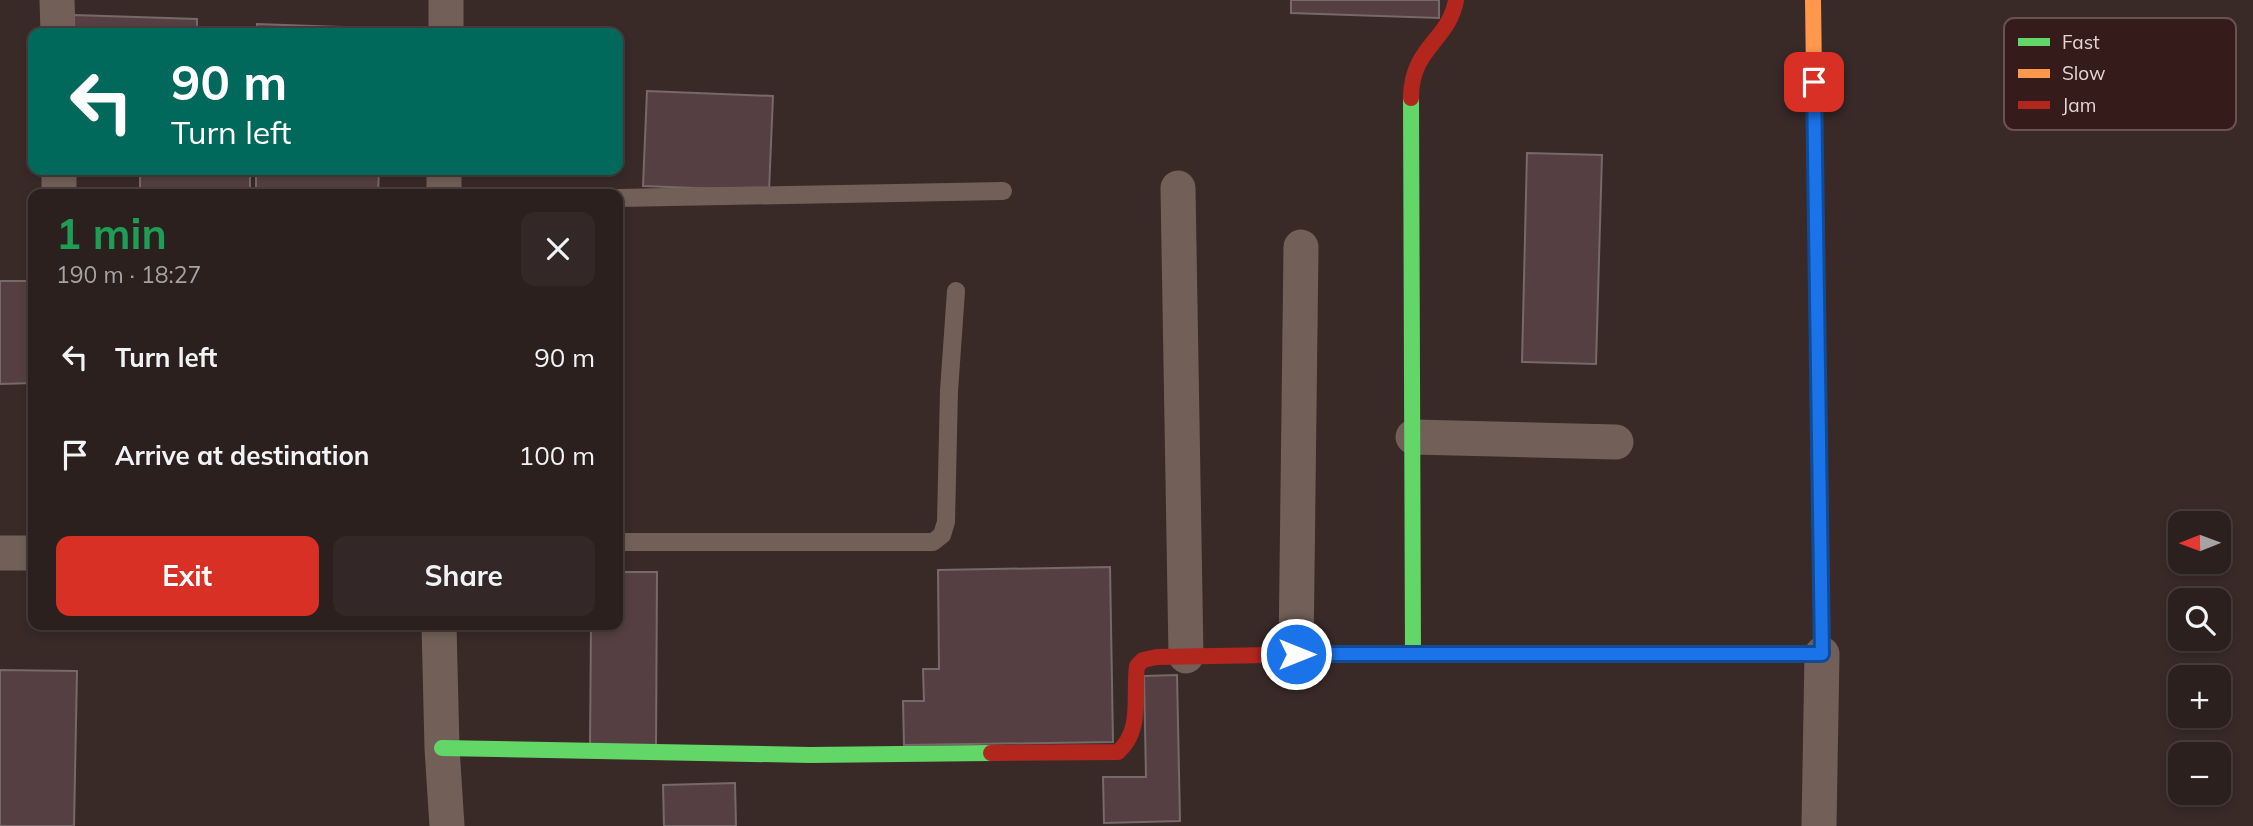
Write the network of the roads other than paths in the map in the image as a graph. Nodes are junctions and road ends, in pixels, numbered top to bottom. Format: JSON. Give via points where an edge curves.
{"nodes":[{"id":1,"x":57,"y":0,"type":"edge"},
{"id":2,"x":446,"y":0,"type":"edge"},
{"id":3,"x":1456,"y":0,"type":"edge"},
{"id":4,"x":1813,"y":0,"type":"edge"},
{"id":5,"x":58,"y":28,"type":"edge"},
{"id":6,"x":446,"y":28,"type":"edge"},
{"id":7,"x":1178,"y":188,"type":"dead end"},
{"id":8,"x":1003,"y":191,"type":"dead end"},
{"id":9,"x":623,"y":198,"type":"edge"},
{"id":10,"x":1301,"y":247,"type":"dead end"},
{"id":11,"x":956,"y":291,"type":"dead end"},
{"id":12,"x":1413,"y":437,"type":"junction"},
{"id":13,"x":1616,"y":442,"type":"dead end"},
{"id":14,"x":623,"y":542,"type":"edge"},
{"id":15,"x":0,"y":553,"type":"edge"},
{"id":16,"x":28,"y":553,"type":"edge"},
{"id":17,"x":439,"y":630,"type":"edge"},
{"id":18,"x":1296,"y":654,"type":"junction"},
{"id":19,"x":1413,"y":654,"type":"junction"},
{"id":20,"x":1822,"y":654,"type":"junction"},
{"id":21,"x":1186,"y":656,"type":"junction"},
{"id":22,"x":442,"y":748,"type":"junction"},
{"id":23,"x":447,"y":826,"type":"edge"},
{"id":24,"x":1819,"y":826,"type":"edge"}],
"edges":[{"from":1,"to":5,"type":"street"},
{"from":2,"to":6,"type":"street"},
{"from":3,"to":12,"type":"street","via":[[1450,22],[1424,52],[1411,84]]},
{"from":4,"to":20,"type":"street"},
{"from":7,"to":21,"type":"street"},
{"from":8,"to":9,"type":"lane"},
{"from":10,"to":18,"type":"street"},
{"from":11,"to":14,"type":"lane","via":[[942,535],[933,541]]},
{"from":12,"to":13,"type":"street"},
{"from":12,"to":19,"type":"street"},
{"from":15,"to":16,"type":"street"},
{"from":17,"to":22,"type":"street"},
{"from":18,"to":19,"type":"street"},
{"from":18,"to":21,"type":"street"},
{"from":19,"to":20,"type":"street"},
{"from":20,"to":24,"type":"street"},
{"from":21,"to":22,"type":"street","via":[[1157,657],[1137,666],[1133,736],[1118,752],[810,755]]},
{"from":22,"to":23,"type":"street"}]}
